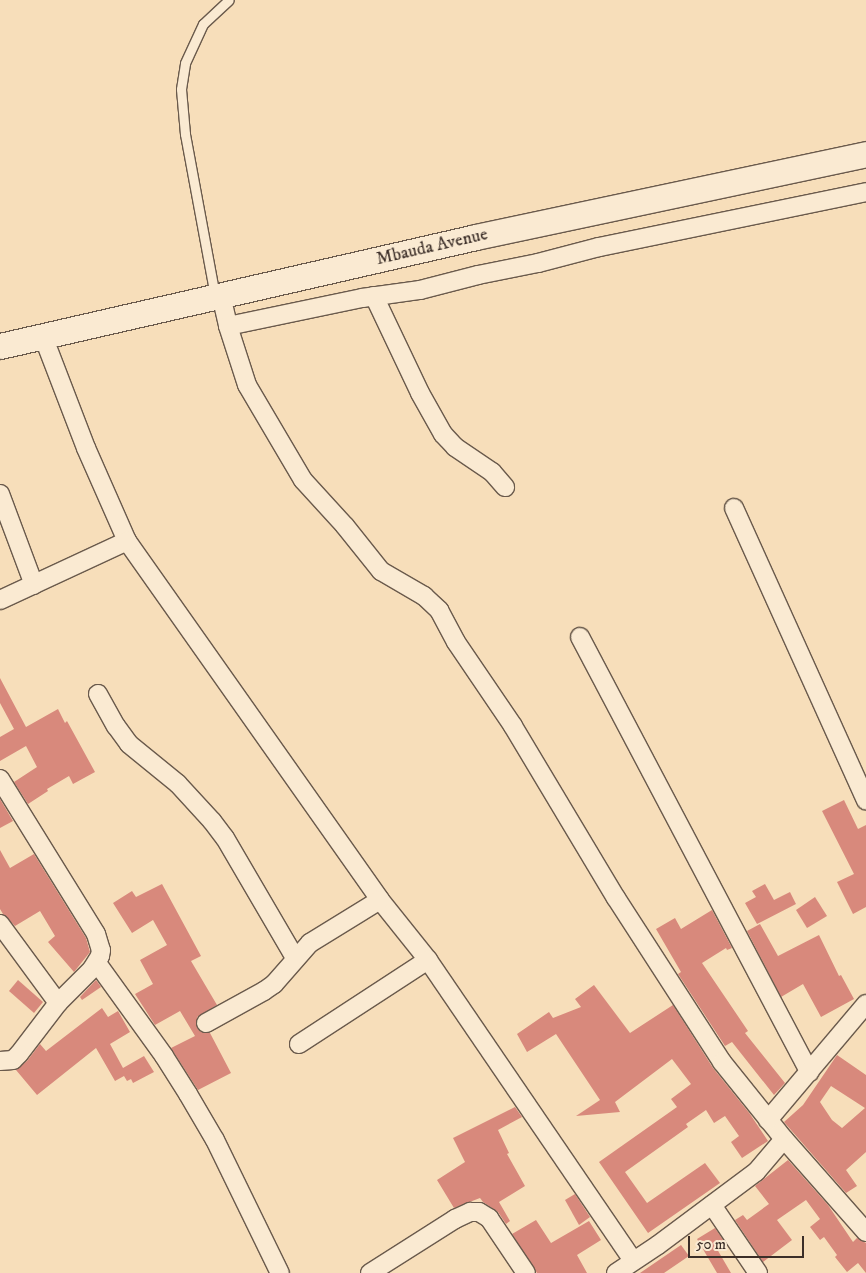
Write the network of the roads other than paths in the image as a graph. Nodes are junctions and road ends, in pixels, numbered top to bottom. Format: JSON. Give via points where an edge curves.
{"nodes":[{"id":1,"x":229,"y":0,"type":"edge"},
{"id":2,"x":866,"y":154,"type":"edge"},
{"id":3,"x":866,"y":192,"type":"edge"},
{"id":4,"x":218,"y":295,"type":"junction"},
{"id":5,"x":374,"y":296,"type":"junction"},
{"id":6,"x":228,"y":326,"type":"junction"},
{"id":7,"x":43,"y":336,"type":"junction"},
{"id":8,"x":0,"y":346,"type":"edge"},
{"id":9,"x":505,"y":486,"type":"dead end"},
{"id":10,"x":0,"y":494,"type":"edge"},
{"id":11,"x":734,"y":508,"type":"dead end"},
{"id":12,"x":127,"y":541,"type":"junction"},
{"id":13,"x":34,"y":585,"type":"junction"},
{"id":14,"x":0,"y":600,"type":"edge"},
{"id":15,"x":580,"y":637,"type":"dead end"},
{"id":16,"x":98,"y":694,"type":"dead end"},
{"id":17,"x":0,"y":779,"type":"edge"},
{"id":18,"x":866,"y":801,"type":"edge"},
{"id":19,"x":380,"y":900,"type":"junction"},
{"id":20,"x":0,"y":924,"type":"edge"},
{"id":21,"x":295,"y":958,"type":"junction"},
{"id":22,"x":428,"y":960,"type":"junction"},
{"id":23,"x":97,"y":962,"type":"junction"},
{"id":24,"x":58,"y":1003,"type":"junction"},
{"id":25,"x":866,"y":1004,"type":"edge"},
{"id":26,"x":206,"y":1023,"type":"dead end"},
{"id":27,"x":299,"y":1044,"type":"dead end"},
{"id":28,"x":0,"y":1061,"type":"edge"},
{"id":29,"x":810,"y":1072,"type":"junction"},
{"id":30,"x":768,"y":1120,"type":"junction"},
{"id":31,"x":784,"y":1139,"type":"junction"},
{"id":32,"x":712,"y":1205,"type":"junction"},
{"id":33,"x":866,"y":1232,"type":"edge"},
{"id":34,"x":633,"y":1261,"type":"junction"},
{"id":35,"x":280,"y":1273,"type":"edge"},
{"id":36,"x":370,"y":1273,"type":"edge"},
{"id":37,"x":526,"y":1273,"type":"edge"},
{"id":38,"x":616,"y":1273,"type":"edge"},
{"id":39,"x":758,"y":1273,"type":"edge"}],
"edges":[{"from":1,"to":4,"type":"lane","via":[[203,24],[185,63],[181,89],[185,134]]},
{"from":2,"to":4,"type":"street","name":"Mbauda Avenue"},
{"from":3,"to":5,"type":"street","via":[[598,247],[420,290]]},
{"from":4,"to":6,"type":"street"},
{"from":4,"to":7,"type":"street","name":"Mbauda Avenue"},
{"from":5,"to":6,"type":"street"},
{"from":5,"to":9,"type":"street","via":[[443,434]]},
{"from":6,"to":30,"type":"street","via":[[247,385],[303,480],[381,571],[424,596],[439,610],[674,991],[722,1062]]},
{"from":7,"to":8,"type":"street","name":"Mbauda Avenue"},
{"from":7,"to":12,"type":"street","via":[[86,448]]},
{"from":10,"to":13,"type":"street"},
{"from":11,"to":18,"type":"street"},
{"from":12,"to":13,"type":"street"},
{"from":12,"to":19,"type":"street"},
{"from":13,"to":14,"type":"street"},
{"from":15,"to":29,"type":"street"},
{"from":16,"to":21,"type":"street","via":[[129,744],[178,784],[225,838]]},
{"from":17,"to":23,"type":"street","via":[[96,934],[101,950]]},
{"from":19,"to":21,"type":"street","via":[[319,936]]},
{"from":19,"to":22,"type":"street"},
{"from":20,"to":24,"type":"street"},
{"from":21,"to":26,"type":"street","via":[[264,992]]},
{"from":22,"to":27,"type":"street"},
{"from":22,"to":34,"type":"street"},
{"from":23,"to":24,"type":"street"},
{"from":23,"to":35,"type":"street","via":[[188,1094],[215,1140]]},
{"from":24,"to":28,"type":"street","via":[[13,1060]]},
{"from":25,"to":29,"type":"street"},
{"from":29,"to":30,"type":"street"},
{"from":30,"to":31,"type":"street"},
{"from":31,"to":32,"type":"street","via":[[756,1172]]},
{"from":31,"to":33,"type":"street"},
{"from":32,"to":34,"type":"street"},
{"from":32,"to":39,"type":"street"},
{"from":34,"to":38,"type":"street"},
{"from":36,"to":37,"type":"street","via":[[470,1212],[479,1212],[489,1218]]}]}
